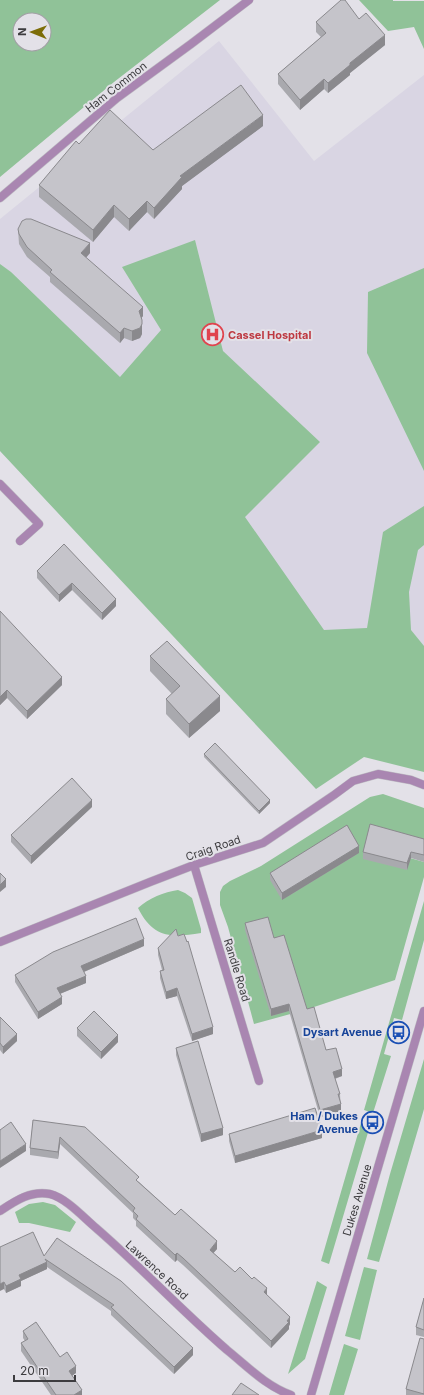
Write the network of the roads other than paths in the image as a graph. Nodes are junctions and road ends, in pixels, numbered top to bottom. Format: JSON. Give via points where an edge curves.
{"nodes":[{"id":1,"x":249,"y":0,"type":"edge"},
{"id":2,"x":0,"y":198,"type":"edge"},
{"id":3,"x":0,"y":484,"type":"edge"},
{"id":4,"x":20,"y":541,"type":"dead end"},
{"id":5,"x":424,"y":785,"type":"edge"},
{"id":6,"x":194,"y":865,"type":"junction"},
{"id":7,"x":0,"y":942,"type":"edge"},
{"id":8,"x":424,"y":1011,"type":"edge"},
{"id":9,"x":259,"y":1081,"type":"dead end"},
{"id":10,"x":0,"y":1211,"type":"edge"},
{"id":11,"x":291,"y":1395,"type":"edge"},
{"id":12,"x":311,"y":1395,"type":"edge"}],
"edges":[{"from":1,"to":2,"type":"street","name":"Ham Common","via":[[117,98]]},
{"from":3,"to":4,"type":"street","via":[[39,524]]},
{"from":5,"to":6,"type":"street","name":"Craig Road","via":[[378,774],[353,781],[263,843]]},
{"from":6,"to":7,"type":"street","name":"Craig Road"},
{"from":6,"to":9,"type":"street","name":"Randle Road"},
{"from":8,"to":12,"type":"street","name":"Dukes Avenue"},
{"from":10,"to":11,"type":"street","name":"Lawrence Road","via":[[16,1200],[34,1193],[50,1194],[64,1200],[214,1338],[276,1389]]}]}
